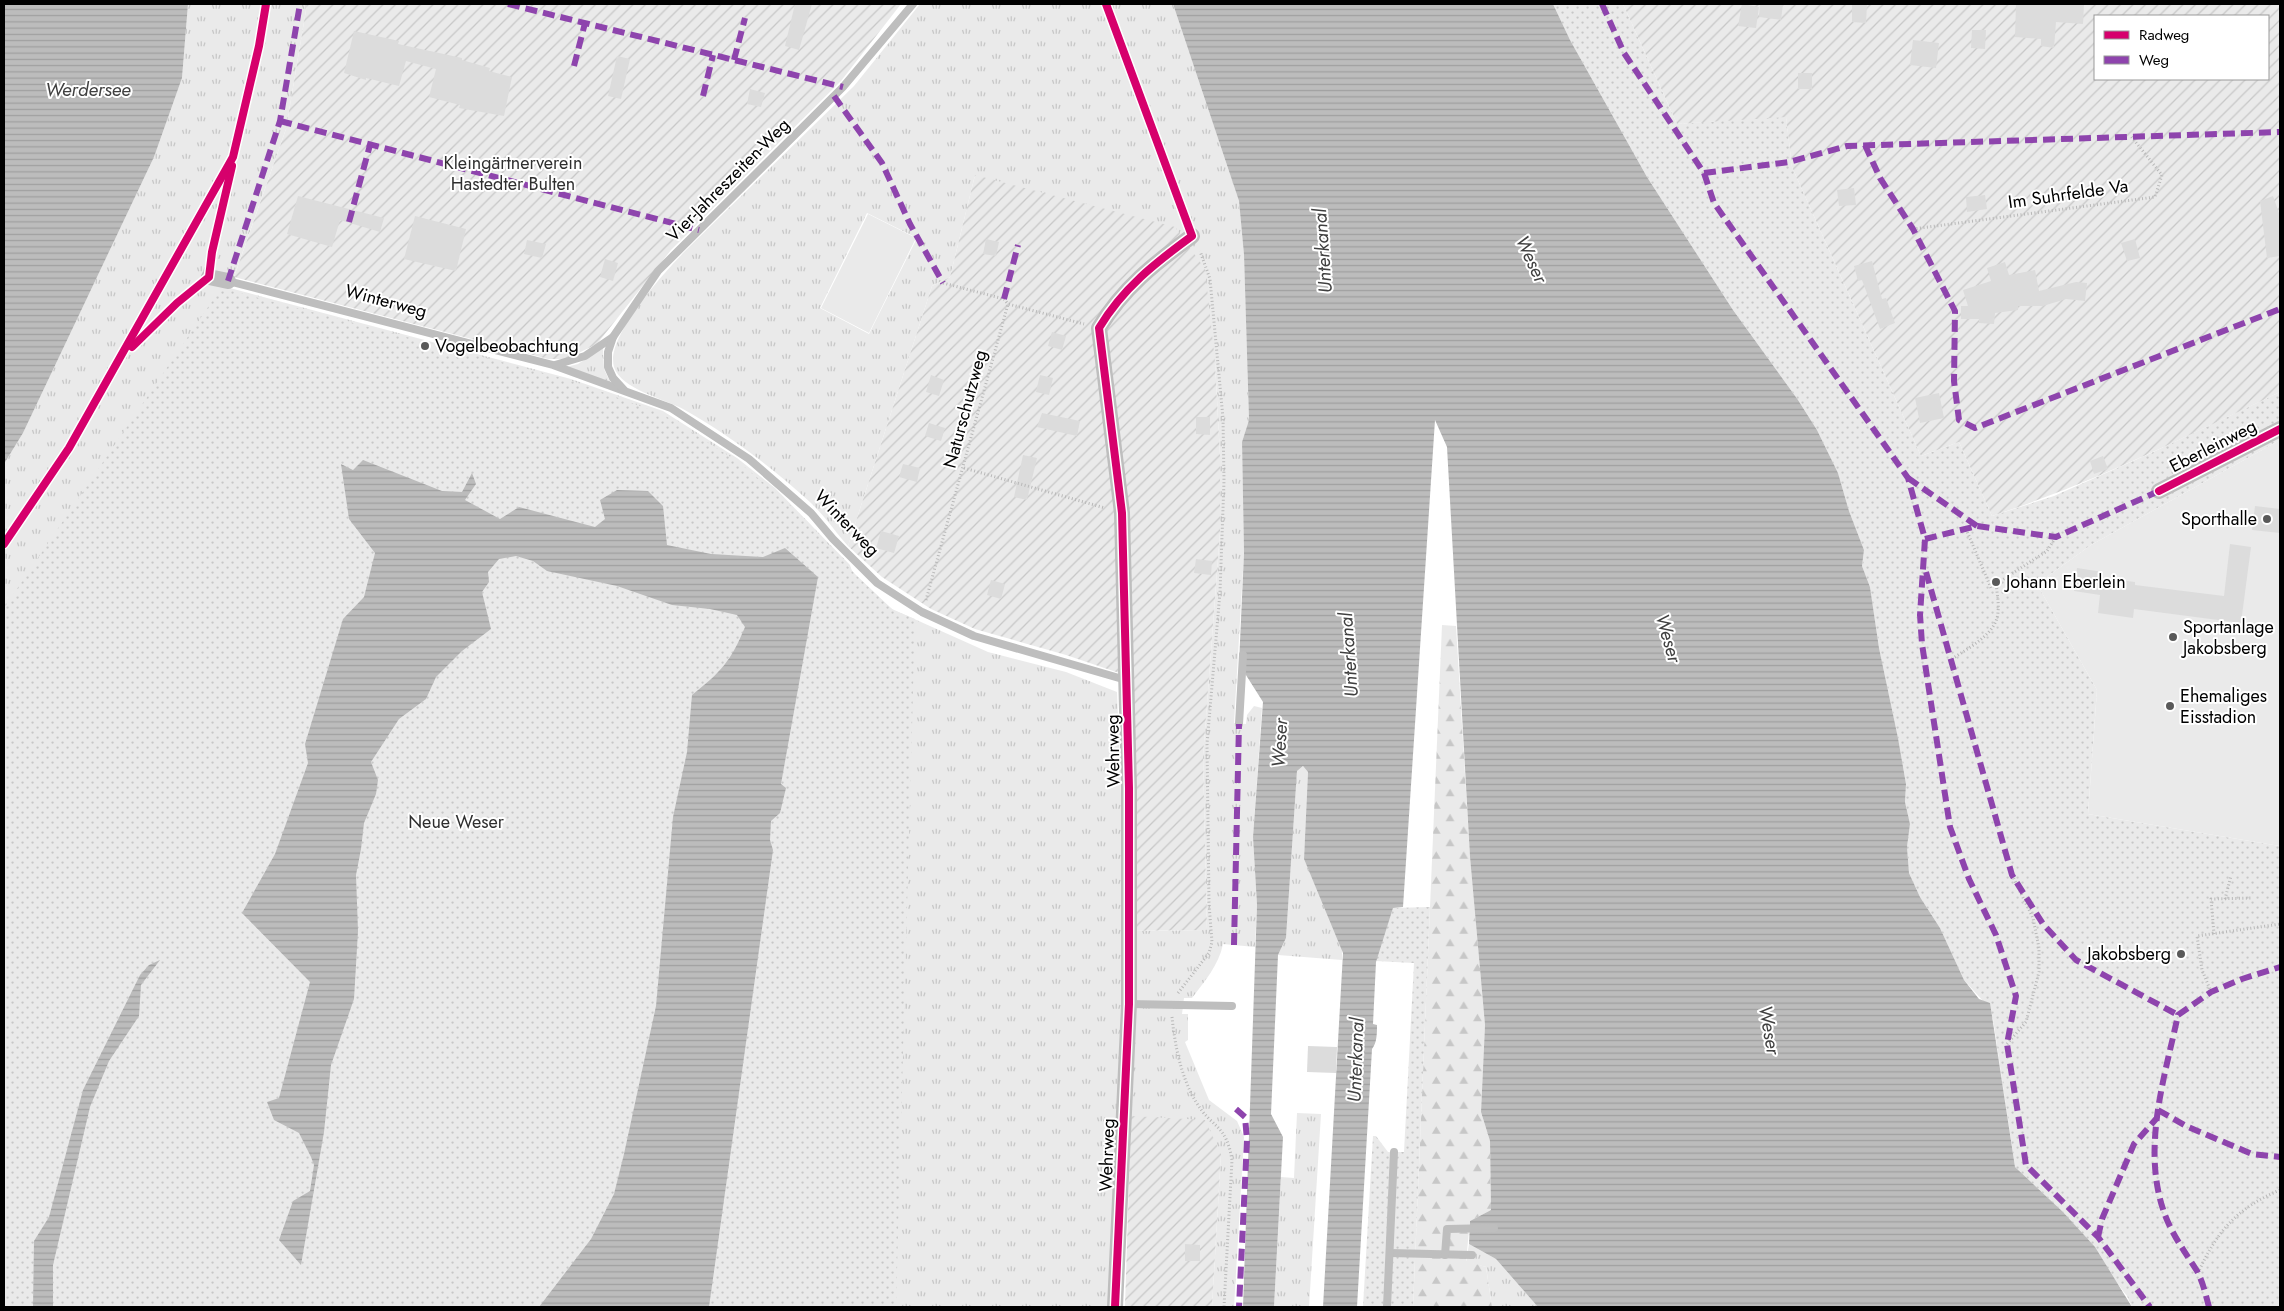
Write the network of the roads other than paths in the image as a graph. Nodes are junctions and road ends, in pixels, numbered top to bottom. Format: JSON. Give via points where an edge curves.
{"nodes":[{"id":1,"x":913,"y":4,"type":"edge"},
{"id":2,"x":1192,"y":236,"type":"road end"},
{"id":3,"x":209,"y":277,"type":"dead end"},
{"id":4,"x":228,"y":281,"type":"joint"},
{"id":5,"x":614,"y":337,"type":"junction"},
{"id":6,"x":553,"y":365,"type":"junction"},
{"id":7,"x":626,"y":392,"type":"junction"},
{"id":8,"x":2280,"y":429,"type":"edge"},
{"id":9,"x":2159,"y":491,"type":"dead end"},
{"id":10,"x":1242,"y":655,"type":"dead end"},
{"id":11,"x":1126,"y":680,"type":"junction"},
{"id":12,"x":1239,"y":724,"type":"dead end"},
{"id":13,"x":1128,"y":1004,"type":"junction"},
{"id":14,"x":1232,"y":1006,"type":"dead end"},
{"id":15,"x":1394,"y":1152,"type":"dead end"},
{"id":16,"x":1494,"y":1228,"type":"dead end"},
{"id":17,"x":1390,"y":1253,"type":"junction"},
{"id":18,"x":1445,"y":1255,"type":"junction"},
{"id":19,"x":1472,"y":1255,"type":"dead end"},
{"id":20,"x":1115,"y":1307,"type":"edge"},
{"id":21,"x":1387,"y":1307,"type":"edge"}],
"edges":[{"from":1,"to":5,"type":"lane","name":"Vier-Jahreszeiten-Weg","via":[[843,87],[658,271]]},
{"from":2,"to":11,"type":"street","name":"Wehrweg","via":[[1147,269],[1112,306],[1100,328],[1122,513]]},
{"from":3,"to":4,"type":"street","name":"Winterweg"},
{"from":4,"to":6,"type":"lane","name":"Winterweg"},
{"from":5,"to":6,"type":"lane","name":"Winterweg","via":[[585,356]]},
{"from":5,"to":7,"type":"lane","name":"Vier-Jahreszeiten-Weg","via":[[608,352],[608,367]]},
{"from":6,"to":7,"type":"lane","name":"Winterweg"},
{"from":7,"to":11,"type":"lane","name":"Winterweg","via":[[671,408],[749,459],[811,513],[877,583],[922,612],[974,636]]},
{"from":8,"to":9,"type":"street","name":"Eberleinweg"},
{"from":10,"to":12,"type":"lane"},
{"from":11,"to":13,"type":"street","name":"Wehrweg"},
{"from":13,"to":14,"type":"lane"},
{"from":13,"to":20,"type":"street","name":"Wehrweg"},
{"from":15,"to":17,"type":"lane"},
{"from":16,"to":18,"type":"lane","via":[[1447,1230]]},
{"from":17,"to":18,"type":"lane"},
{"from":17,"to":21,"type":"lane"},
{"from":18,"to":19,"type":"lane"}]}
